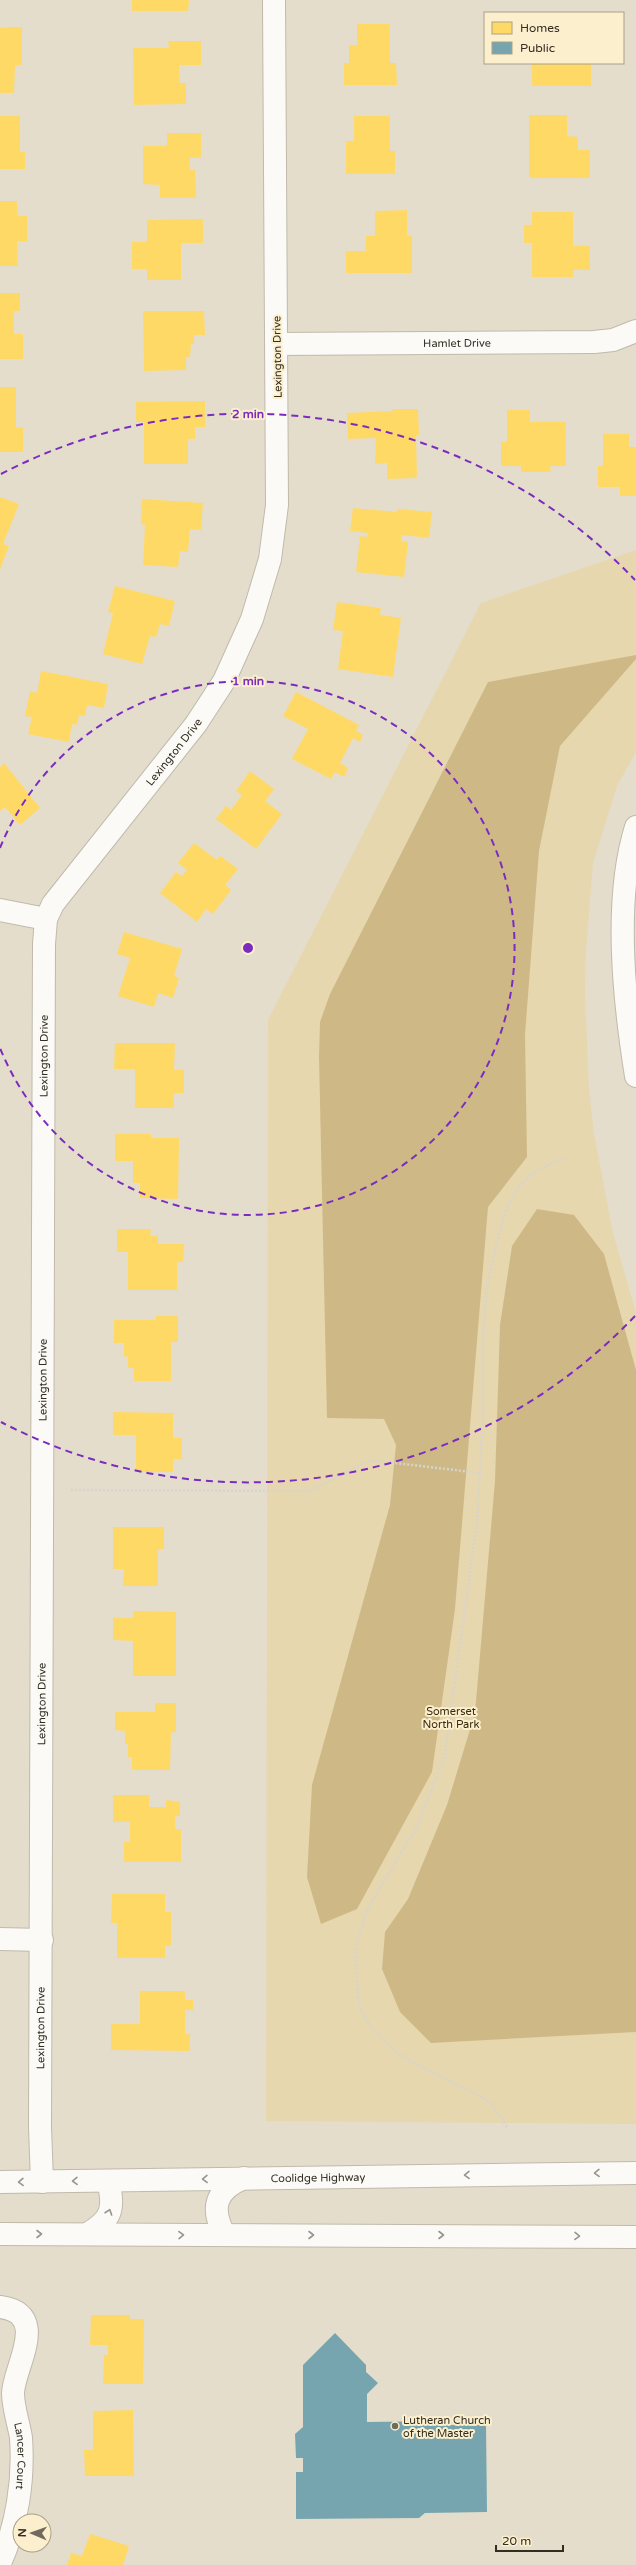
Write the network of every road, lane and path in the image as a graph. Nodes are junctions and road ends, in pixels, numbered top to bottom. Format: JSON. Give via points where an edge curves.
{"nodes":[{"id":1,"x":274,"y":0,"type":"edge"},
{"id":2,"x":636,"y":331,"type":"edge"},
{"id":3,"x":276,"y":344,"type":"junction"},
{"id":4,"x":636,"y":827,"type":"edge"},
{"id":5,"x":0,"y":910,"type":"edge"},
{"id":6,"x":46,"y":919,"type":"junction"},
{"id":7,"x":636,"y":1076,"type":"edge"},
{"id":8,"x":566,"y":1157,"type":"dead end"},
{"id":9,"x":480,"y":1473,"type":"junction"},
{"id":10,"x":71,"y":1490,"type":"dead end"},
{"id":11,"x":0,"y":1939,"type":"edge"},
{"id":12,"x":42,"y":1940,"type":"junction"},
{"id":13,"x":506,"y":2127,"type":"dead end"},
{"id":14,"x":636,"y":2173,"type":"edge"},
{"id":15,"x":244,"y":2178,"type":"junction"},
{"id":16,"x":108,"y":2181,"type":"junction"},
{"id":17,"x":0,"y":2182,"type":"edge"},
{"id":18,"x":42,"y":2182,"type":"junction"},
{"id":19,"x":0,"y":2234,"type":"edge"},
{"id":20,"x":87,"y":2234,"type":"junction"},
{"id":21,"x":224,"y":2234,"type":"junction"},
{"id":22,"x":636,"y":2236,"type":"edge"},
{"id":23,"x":0,"y":2307,"type":"edge"},
{"id":24,"x":7,"y":2389,"type":"edge"},
{"id":25,"x":0,"y":2563,"type":"edge"}],
"edges":[{"from":1,"to":3,"type":"street","name":"Lexington Drive"},
{"from":2,"to":3,"type":"street","name":"Hamlet Drive","via":[[614,340],[594,342]]},
{"from":3,"to":6,"type":"street","name":"Lexington Drive","via":[[277,505],[270,559],[252,618],[224,681],[196,724],[66,887]]},
{"from":4,"to":7,"type":"street","via":[[624,878],[623,912],[627,1008]]},
{"from":5,"to":6,"type":"street"},
{"from":6,"to":12,"type":"street","name":"Lexington Drive"},
{"from":8,"to":9,"type":"path","via":[[535,1171],[516,1190],[506,1210],[496,1246],[487,1286],[483,1336]]},
{"from":9,"to":10,"type":"path","via":[[376,1460],[365,1462],[324,1486],[310,1491]]},
{"from":9,"to":13,"type":"path","via":[[477,1522],[445,1754],[418,1825],[362,1921],[355,1948],[354,1965],[358,1998],[363,2014],[383,2041],[414,2063],[490,2102]]},
{"from":11,"to":12,"type":"street"},
{"from":12,"to":18,"type":"street","name":"Lexington Drive"},
{"from":14,"to":15,"type":"street","name":"Coolidge Highway","one_way":true},
{"from":15,"to":16,"type":"street","name":"Coolidge Highway","one_way":true},
{"from":15,"to":21,"type":"street","via":[[224,2189],[219,2198],[217,2216]]},
{"from":16,"to":18,"type":"street","name":"Coolidge Highway","one_way":true},
{"from":20,"to":16,"type":"street","one_way":true,"via":[[105,2222],[110,2213],[112,2203]]},
{"from":18,"to":17,"type":"street","name":"Coolidge Highway","one_way":true},
{"from":19,"to":20,"type":"street","one_way":true},
{"from":20,"to":21,"type":"street","one_way":true},
{"from":21,"to":22,"type":"street","one_way":true},
{"from":23,"to":24,"type":"street","name":"Lancer Court","via":[[14,2311],[20,2317],[28,2335]]},
{"from":24,"to":25,"type":"street","name":"Lancer Court","via":[[21,2437],[21,2475],[15,2518]]}]}
